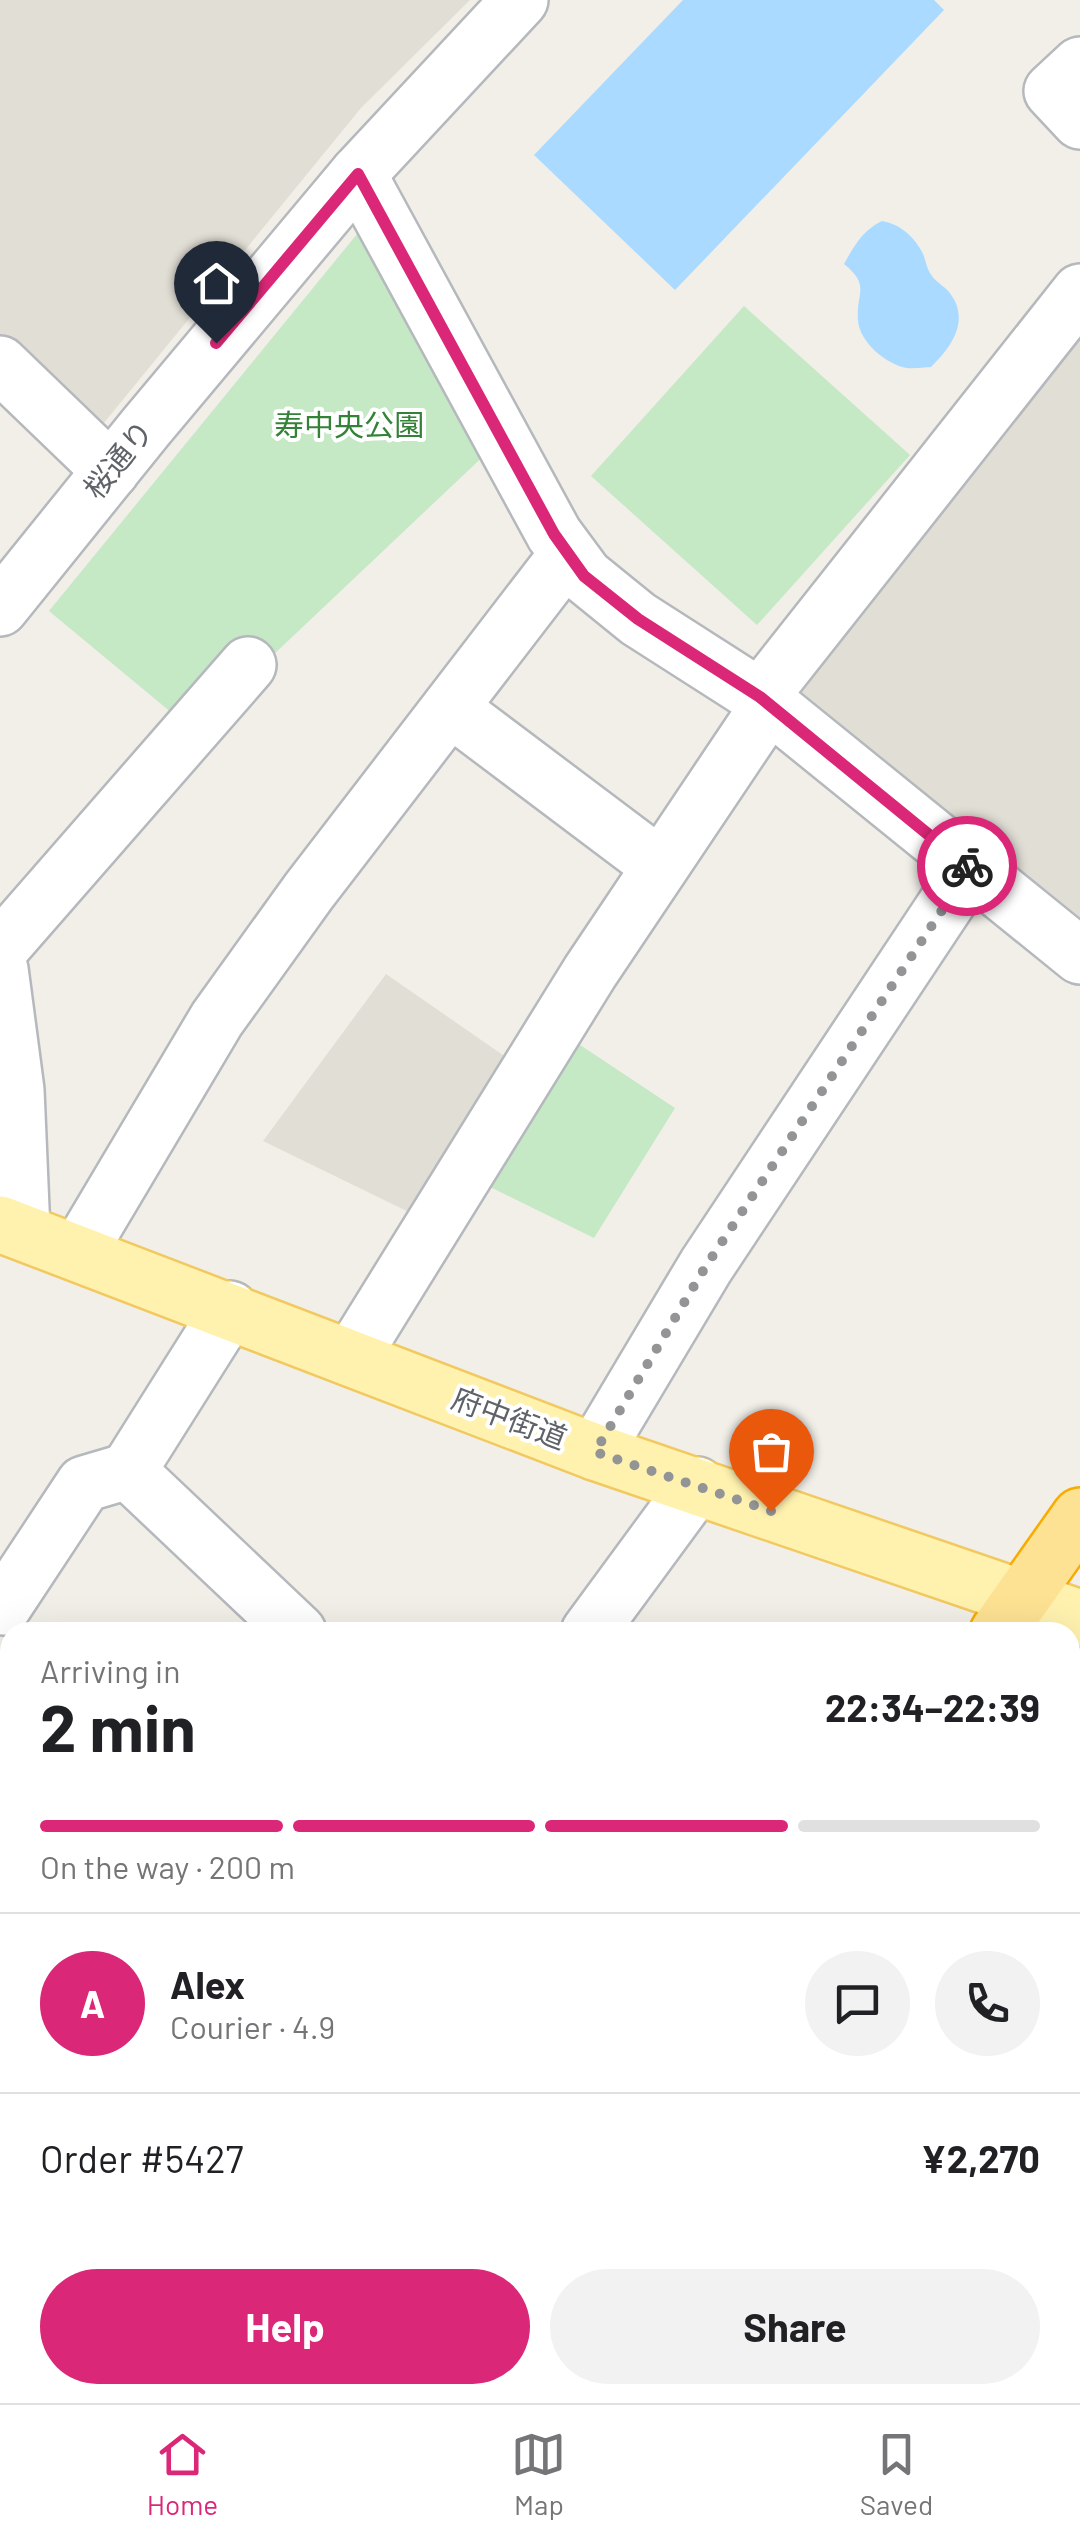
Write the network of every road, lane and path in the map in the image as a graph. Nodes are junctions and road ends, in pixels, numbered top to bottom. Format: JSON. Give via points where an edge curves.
{"nodes":[{"id":1,"x":520,"y":0,"type":"edge"},
{"id":2,"x":1080,"y":65,"type":"edge"},
{"id":3,"x":1080,"y":120,"type":"edge"},
{"id":4,"x":358,"y":174,"type":"junction"},
{"id":5,"x":1080,"y":292,"type":"edge"},
{"id":6,"x":0,"y":364,"type":"edge"},
{"id":7,"x":111,"y":471,"type":"junction"},
{"id":8,"x":568,"y":554,"type":"junction"},
{"id":9,"x":0,"y":608,"type":"edge"},
{"id":10,"x":248,"y":664,"type":"dead end"},
{"id":11,"x":764,"y":701,"type":"junction"},
{"id":12,"x":450,"y":708,"type":"junction"},
{"id":13,"x":660,"y":866,"type":"junction"},
{"id":14,"x":970,"y":868,"type":"junction"},
{"id":15,"x":0,"y":948,"type":"edge"},
{"id":16,"x":1080,"y":956,"type":"edge"},
{"id":17,"x":0,"y":968,"type":"edge"},
{"id":18,"x":11,"y":1228,"type":"edge"},
{"id":19,"x":78,"y":1253,"type":"junction"},
{"id":20,"x":230,"y":1310,"type":"junction"},
{"id":21,"x":351,"y":1358,"type":"junction"},
{"id":22,"x":595,"y":1452,"type":"junction"},
{"id":23,"x":128,"y":1471,"type":"junction"},
{"id":24,"x":697,"y":1486,"type":"junction"},
{"id":25,"x":1080,"y":1516,"type":"edge"},
{"id":26,"x":3,"y":1607,"type":"dead end"},
{"id":27,"x":1010,"y":1616,"type":"edge"},
{"id":28,"x":1080,"y":1618,"type":"edge"},
{"id":29,"x":287,"y":1622,"type":"edge"},
{"id":30,"x":596,"y":1622,"type":"edge"}],
"edges":[{"from":1,"to":4,"type":"street","name":"桜通り"},
{"from":2,"to":3,"type":"street","via":[[1052,91]]},
{"from":4,"to":7,"type":"street","name":"桜通り"},
{"from":4,"to":8,"type":"street"},
{"from":5,"to":11,"type":"street"},
{"from":6,"to":7,"type":"street"},
{"from":7,"to":9,"type":"street","name":"桜通り"},
{"from":8,"to":11,"type":"street","via":[[584,576],[638,619]]},
{"from":8,"to":12,"type":"street"},
{"from":10,"to":15,"type":"street"},
{"from":11,"to":13,"type":"street"},
{"from":11,"to":14,"type":"street"},
{"from":12,"to":13,"type":"street"},
{"from":12,"to":19,"type":"street","via":[[217,1019]]},
{"from":13,"to":21,"type":"street"},
{"from":14,"to":16,"type":"street"},
{"from":14,"to":22,"type":"street","via":[[706,1266]]},
{"from":17,"to":18,"type":"street","via":[[16,1090]]},
{"from":18,"to":19,"type":"main road","name":"府中街道"},
{"from":19,"to":20,"type":"main road","name":"府中街道"},
{"from":20,"to":21,"type":"main road","name":"府中街道"},
{"from":20,"to":23,"type":"street"},
{"from":21,"to":22,"type":"main road","name":"府中街道"},
{"from":22,"to":24,"type":"main road","name":"府中街道"},
{"from":23,"to":26,"type":"street","via":[[84,1484]]},
{"from":23,"to":29,"type":"street"},
{"from":24,"to":27,"type":"main road","name":"府中街道"},
{"from":24,"to":30,"type":"street"},
{"from":25,"to":27,"type":"highway"},
{"from":27,"to":28,"type":"main road","name":"府中街道"}]}
